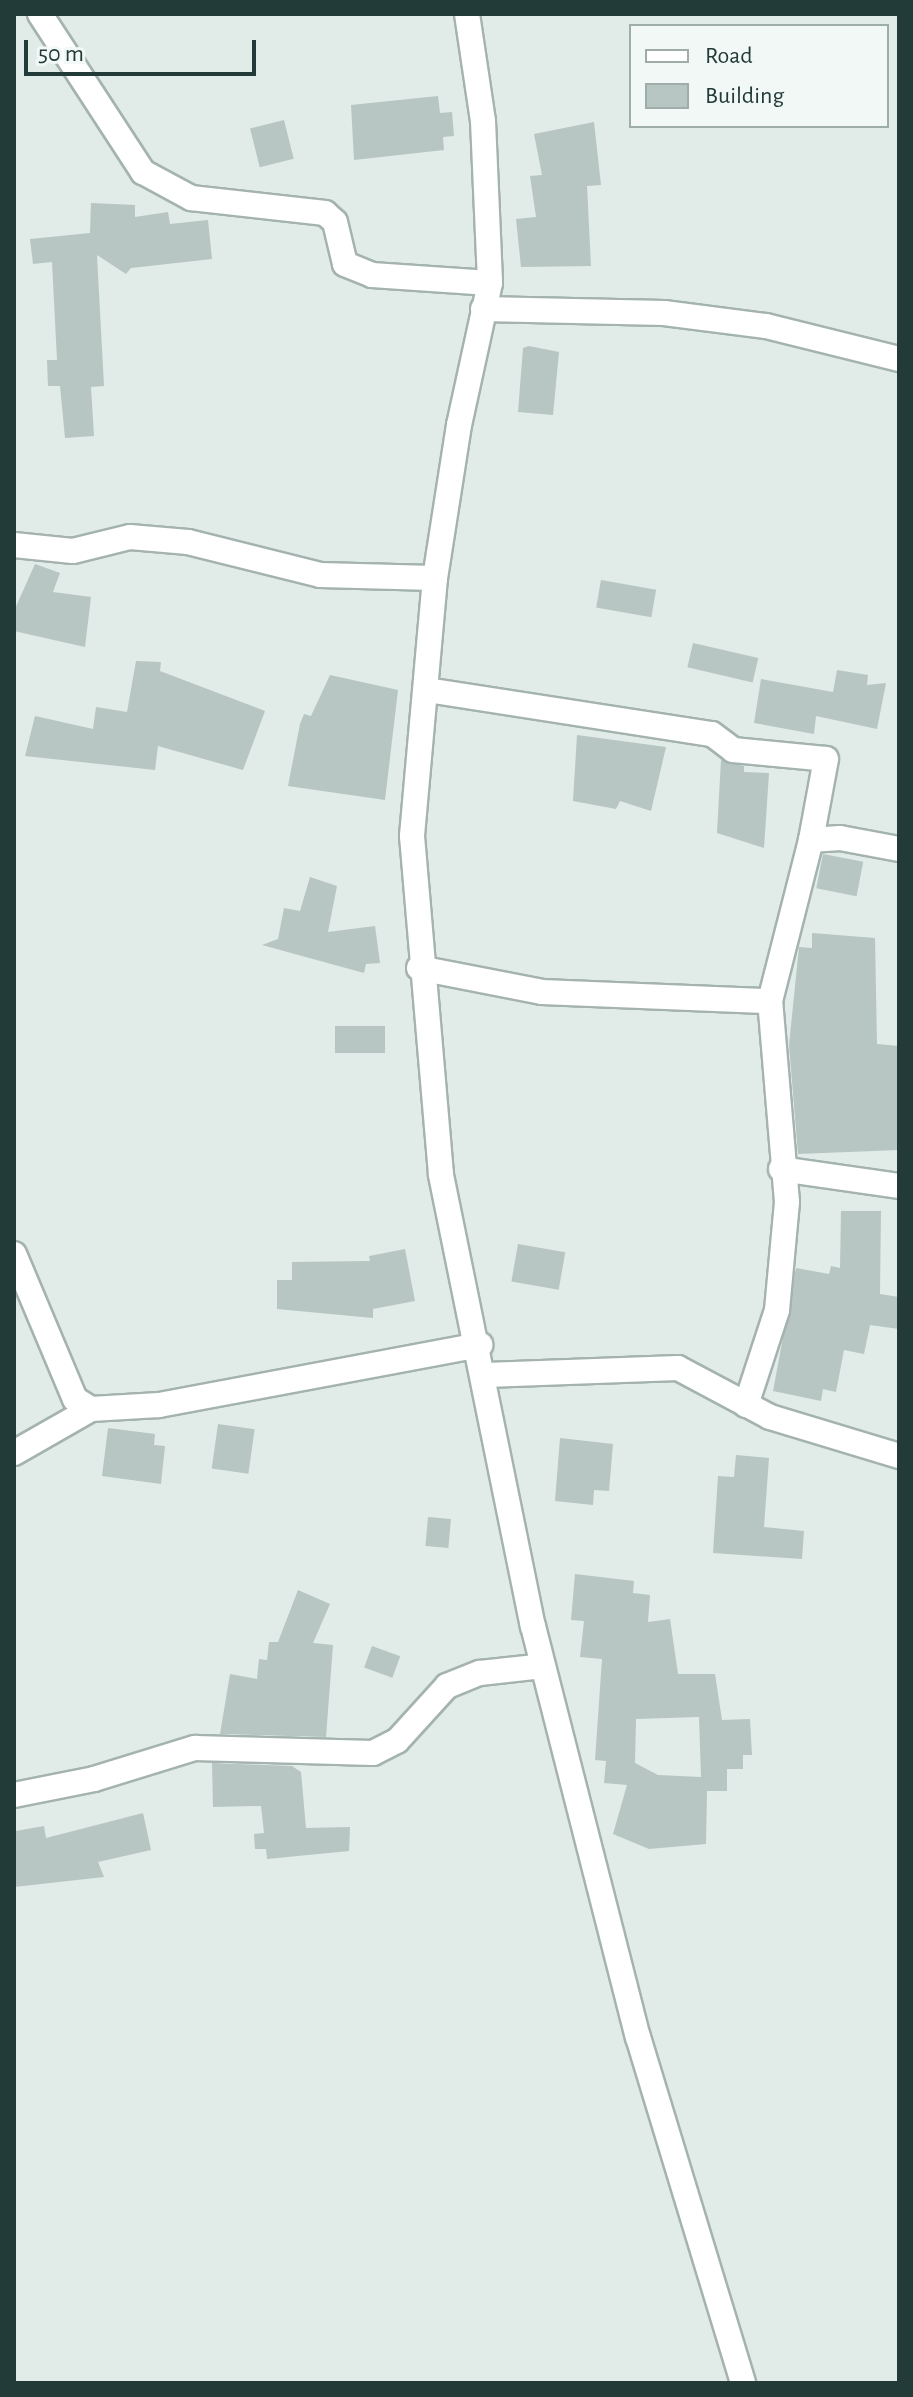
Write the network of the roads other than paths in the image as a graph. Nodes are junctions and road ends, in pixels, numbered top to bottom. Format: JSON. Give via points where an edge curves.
{"nodes":[{"id":1,"x":40,"y":14,"type":"edge"},
{"id":2,"x":467,"y":14,"type":"edge"},
{"id":3,"x":490,"y":283,"type":"junction"},
{"id":4,"x":483,"y":309,"type":"junction"},
{"id":5,"x":899,"y":359,"type":"edge"},
{"id":6,"x":14,"y":545,"type":"edge"},
{"id":7,"x":435,"y":578,"type":"junction"},
{"id":8,"x":427,"y":690,"type":"junction"},
{"id":9,"x":811,"y":840,"type":"junction"},
{"id":10,"x":899,"y":849,"type":"edge"},
{"id":11,"x":419,"y":968,"type":"junction"},
{"id":12,"x":770,"y":1001,"type":"junction"},
{"id":13,"x":781,"y":1169,"type":"junction"},
{"id":14,"x":899,"y":1186,"type":"edge"},
{"id":15,"x":14,"y":1254,"type":"edge"},
{"id":16,"x":480,"y":1345,"type":"junction"},
{"id":17,"x":486,"y":1375,"type":"junction"},
{"id":18,"x":746,"y":1405,"type":"junction"},
{"id":19,"x":91,"y":1409,"type":"junction"},
{"id":20,"x":14,"y":1453,"type":"edge"},
{"id":21,"x":899,"y":1456,"type":"edge"},
{"id":22,"x":543,"y":1666,"type":"junction"},
{"id":23,"x":14,"y":1795,"type":"edge"},
{"id":24,"x":743,"y":2383,"type":"edge"}],
"edges":[{"from":1,"to":3,"type":"street","via":[[143,172],[191,198],[325,213],[335,222],[345,264],[372,275]]},
{"from":2,"to":3,"type":"street","via":[[485,148]]},
{"from":3,"to":4,"type":"street"},
{"from":4,"to":5,"type":"street","via":[[664,313],[766,326]]},
{"from":4,"to":7,"type":"street"},
{"from":6,"to":7,"type":"street","via":[[73,551],[130,537],[174,541],[320,575]]},
{"from":7,"to":8,"type":"street"},
{"from":8,"to":9,"type":"street","via":[[712,734],[733,750],[826,759]]},
{"from":8,"to":11,"type":"street","via":[[412,836]]},
{"from":9,"to":10,"type":"street","via":[[840,838]]},
{"from":9,"to":12,"type":"street"},
{"from":11,"to":12,"type":"street","via":[[542,992]]},
{"from":11,"to":16,"type":"street","via":[[441,1175]]},
{"from":12,"to":13,"type":"street"},
{"from":13,"to":14,"type":"street"},
{"from":13,"to":18,"type":"street","via":[[787,1202],[777,1310]]},
{"from":15,"to":19,"type":"street","via":[[75,1399]]},
{"from":16,"to":17,"type":"street"},
{"from":16,"to":19,"type":"street","via":[[159,1405]]},
{"from":17,"to":18,"type":"street","via":[[678,1368]]},
{"from":17,"to":22,"type":"street"},
{"from":18,"to":21,"type":"street"},
{"from":19,"to":20,"type":"street"},
{"from":22,"to":23,"type":"street","via":[[480,1673],[447,1686],[397,1741],[373,1753],[195,1748],[94,1779]]},
{"from":22,"to":24,"type":"street","via":[[638,2037]]}]}
